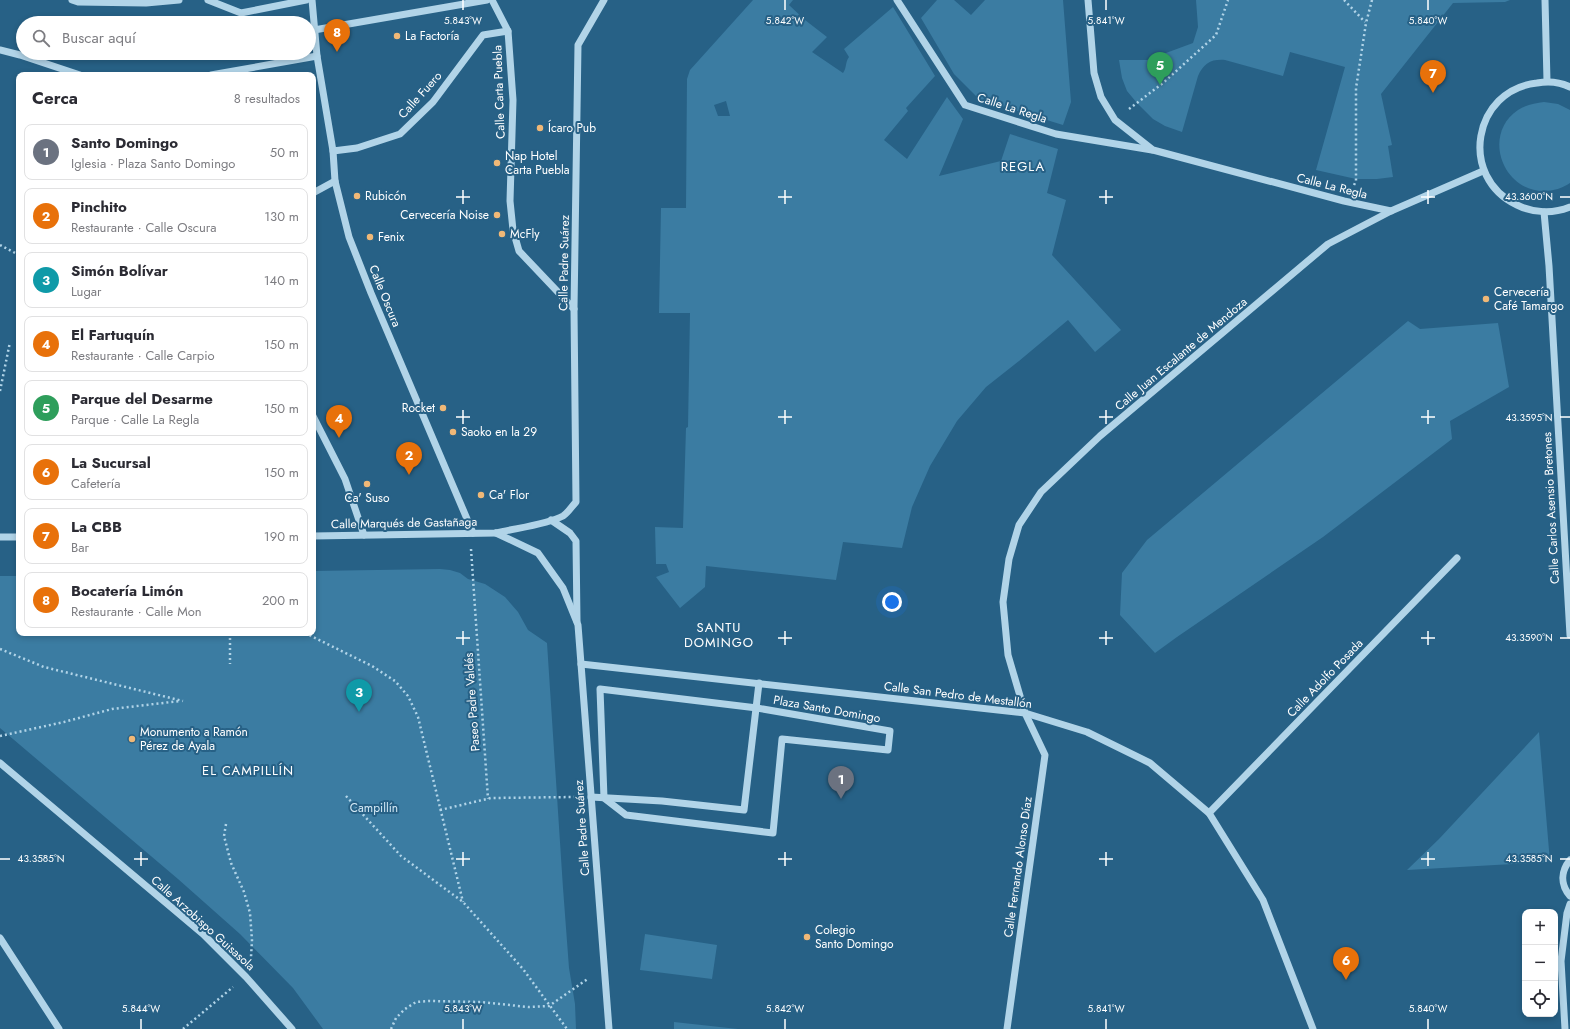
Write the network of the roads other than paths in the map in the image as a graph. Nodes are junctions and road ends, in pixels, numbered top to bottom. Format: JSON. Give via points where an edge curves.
{"nodes":[{"id":1,"x":72,"y":0,"type":"edge"},
{"id":2,"x":179,"y":0,"type":"edge"},
{"id":3,"x":208,"y":0,"type":"edge"},
{"id":4,"x":306,"y":0,"type":"edge"},
{"id":5,"x":312,"y":0,"type":"edge"},
{"id":6,"x":487,"y":0,"type":"edge"},
{"id":7,"x":492,"y":0,"type":"edge"},
{"id":8,"x":604,"y":0,"type":"edge"},
{"id":9,"x":897,"y":0,"type":"edge"},
{"id":10,"x":1088,"y":0,"type":"edge"},
{"id":11,"x":1545,"y":0,"type":"edge"},
{"id":12,"x":313,"y":16,"type":"edge"},
{"id":13,"x":316,"y":30,"type":"edge"},
{"id":14,"x":508,"y":31,"type":"junction"},
{"id":15,"x":316,"y":47,"type":"edge"},
{"id":16,"x":0,"y":50,"type":"edge"},
{"id":17,"x":16,"y":54,"type":"edge"},
{"id":18,"x":317,"y":56,"type":"joint"},
{"id":19,"x":35,"y":60,"type":"edge"},
{"id":20,"x":295,"y":60,"type":"edge"},
{"id":21,"x":71,"y":72,"type":"edge"},
{"id":22,"x":228,"y":72,"type":"edge"},
{"id":23,"x":1547,"y":81,"type":"junction"},
{"id":24,"x":1570,"y":87,"type":"edge"},
{"id":25,"x":1153,"y":150,"type":"junction"},
{"id":26,"x":333,"y":151,"type":"junction"},
{"id":27,"x":1483,"y":171,"type":"junction"},
{"id":28,"x":334,"y":181,"type":"junction"},
{"id":29,"x":316,"y":191,"type":"edge"},
{"id":30,"x":1570,"y":207,"type":"edge"},
{"id":31,"x":1391,"y":211,"type":"junction"},
{"id":32,"x":1544,"y":212,"type":"junction"},
{"id":33,"x":574,"y":309,"type":"junction"},
{"id":34,"x":316,"y":422,"type":"edge"},
{"id":35,"x":551,"y":520,"type":"junction"},
{"id":36,"x":471,"y":533,"type":"junction"},
{"id":37,"x":496,"y":533,"type":"junction"},
{"id":38,"x":364,"y":535,"type":"junction"},
{"id":39,"x":316,"y":536,"type":"edge"},
{"id":40,"x":0,"y":537,"type":"edge"},
{"id":41,"x":16,"y":537,"type":"edge"},
{"id":42,"x":1457,"y":558,"type":"dead end"},
{"id":43,"x":578,"y":625,"type":"junction"},
{"id":44,"x":1570,"y":635,"type":"edge"},
{"id":45,"x":581,"y":664,"type":"junction"},
{"id":46,"x":759,"y":683,"type":"junction"},
{"id":47,"x":757,"y":708,"type":"junction"},
{"id":48,"x":1025,"y":712,"type":"junction"},
{"id":49,"x":0,"y":763,"type":"edge"},
{"id":50,"x":591,"y":797,"type":"junction"},
{"id":51,"x":604,"y":798,"type":"junction"},
{"id":52,"x":1209,"y":813,"type":"junction"},
{"id":53,"x":1570,"y":860,"type":"edge"},
{"id":54,"x":1570,"y":896,"type":"edge"},
{"id":55,"x":1570,"y":904,"type":"edge"},
{"id":56,"x":0,"y":938,"type":"edge"},
{"id":57,"x":59,"y":1029,"type":"edge"},
{"id":58,"x":292,"y":1029,"type":"edge"},
{"id":59,"x":609,"y":1029,"type":"edge"},
{"id":60,"x":1007,"y":1029,"type":"edge"},
{"id":61,"x":1314,"y":1029,"type":"edge"},
{"id":62,"x":1565,"y":1029,"type":"edge"}],
"edges":[{"from":1,"to":2,"type":"street","via":[[146,3]]},
{"from":3,"to":4,"type":"street","via":[[241,13]]},
{"from":5,"to":12,"type":"street","name":"Calle Oscura"},
{"from":6,"to":13,"type":"street"},
{"from":7,"to":14,"type":"street","name":"Calle Carta Puebla"},
{"from":8,"to":33,"type":"street","name":"Calle Padre Suárez","via":[[578,45]]},
{"from":9,"to":25,"type":"street","name":"Calle La Regla","via":[[965,105],[1056,134]]},
{"from":10,"to":25,"type":"street","name":"Calle La Regla","via":[[1094,73],[1101,97],[1115,120]]},
{"from":11,"to":23,"type":"street"},
{"from":14,"to":26,"type":"street","name":"Calle Fuero","via":[[483,35],[433,102],[400,134],[357,148]]},
{"from":14,"to":33,"type":"street","name":"Calle Carta Puebla","via":[[512,100],[510,201],[513,230],[519,251]]},
{"from":15,"to":18,"type":"street","name":"Calle Oscura"},
{"from":16,"to":17,"type":"street"},
{"from":18,"to":26,"type":"street","name":"Calle Oscura"},
{"from":19,"to":21,"type":"street"},
{"from":20,"to":22,"type":"street"},
{"from":23,"to":24,"type":"street"},
{"from":23,"to":27,"type":"street","via":[[1526,84],[1506,94],[1491,109],[1480,135],[1479,150]]},
{"from":25,"to":31,"type":"street","name":"Calle La Regla"},
{"from":26,"to":28,"type":"street","name":"Calle Oscura"},
{"from":27,"to":31,"type":"street","name":"Calle Juan Escalante de Mendoza"},
{"from":27,"to":32,"type":"street","via":[[1493,188],[1507,201],[1525,209]]},
{"from":28,"to":29,"type":"street"},
{"from":28,"to":36,"type":"street","name":"Calle Oscura","via":[[349,237],[371,294]]},
{"from":30,"to":32,"type":"street"},
{"from":31,"to":48,"type":"street","name":"Calle Juan Escalante de Mendoza","via":[[1328,244],[1100,436],[1041,492],[1020,525],[1009,560],[1003,602],[1008,655]]},
{"from":32,"to":44,"type":"street","name":"Calle Carlos Asensio Bretones"},
{"from":33,"to":35,"type":"street","name":"Calle Padre Suárez","via":[[576,502],[564,515]]},
{"from":34,"to":38,"type":"street","via":[[346,479]]},
{"from":35,"to":37,"type":"street","name":"Calle Padre Suárez"},
{"from":35,"to":43,"type":"street","name":"Calle Padre Suárez","via":[[570,533],[576,541]]},
{"from":36,"to":37,"type":"street","name":"Calle Marqués de Gastañaga"},
{"from":36,"to":38,"type":"street","name":"Calle Marqués de Gastañaga"},
{"from":37,"to":43,"type":"street","name":"Calle Padre Suárez","via":[[538,553],[563,588]]},
{"from":38,"to":39,"type":"street","name":"Calle Marqués de Gastañaga"},
{"from":40,"to":41,"type":"street"},
{"from":42,"to":52,"type":"street","name":"Calle Adolfo Posada"},
{"from":43,"to":45,"type":"street","name":"Calle Padre Suárez"},
{"from":45,"to":46,"type":"street","name":"Calle San Pedro de Mestallón"},
{"from":45,"to":50,"type":"street","name":"Calle Padre Suárez"},
{"from":46,"to":47,"type":"street"},
{"from":46,"to":48,"type":"street","name":"Calle San Pedro de Mestallón"},
{"from":47,"to":51,"type":"street","via":[[744,810]]},
{"from":47,"to":51,"type":"street","name":"Plaza Santo Domingo","via":[[600,689]]},
{"from":47,"to":51,"type":"street","name":"Plaza Santo Domingo","via":[[890,731],[888,750],[782,739],[773,833],[626,815]]},
{"from":48,"to":52,"type":"street","name":"Calle San Pedro de Mestallón","via":[[1087,732],[1150,763]]},
{"from":48,"to":60,"type":"street","name":"Calle Fernando Alonso Díaz","via":[[1045,755]]},
{"from":49,"to":58,"type":"street","name":"Calle Arzobispo Guisasola","via":[[203,934]]},
{"from":50,"to":51,"type":"street"},
{"from":50,"to":59,"type":"street","name":"Calle Padre Suárez"},
{"from":52,"to":61,"type":"street","name":"Calle San Pedro de Mestallón","via":[[1263,900]]},
{"from":53,"to":54,"type":"street","via":[[1563,874],[1563,882]]},
{"from":55,"to":62,"type":"street","via":[[1561,961]]},
{"from":56,"to":57,"type":"street"}]}
